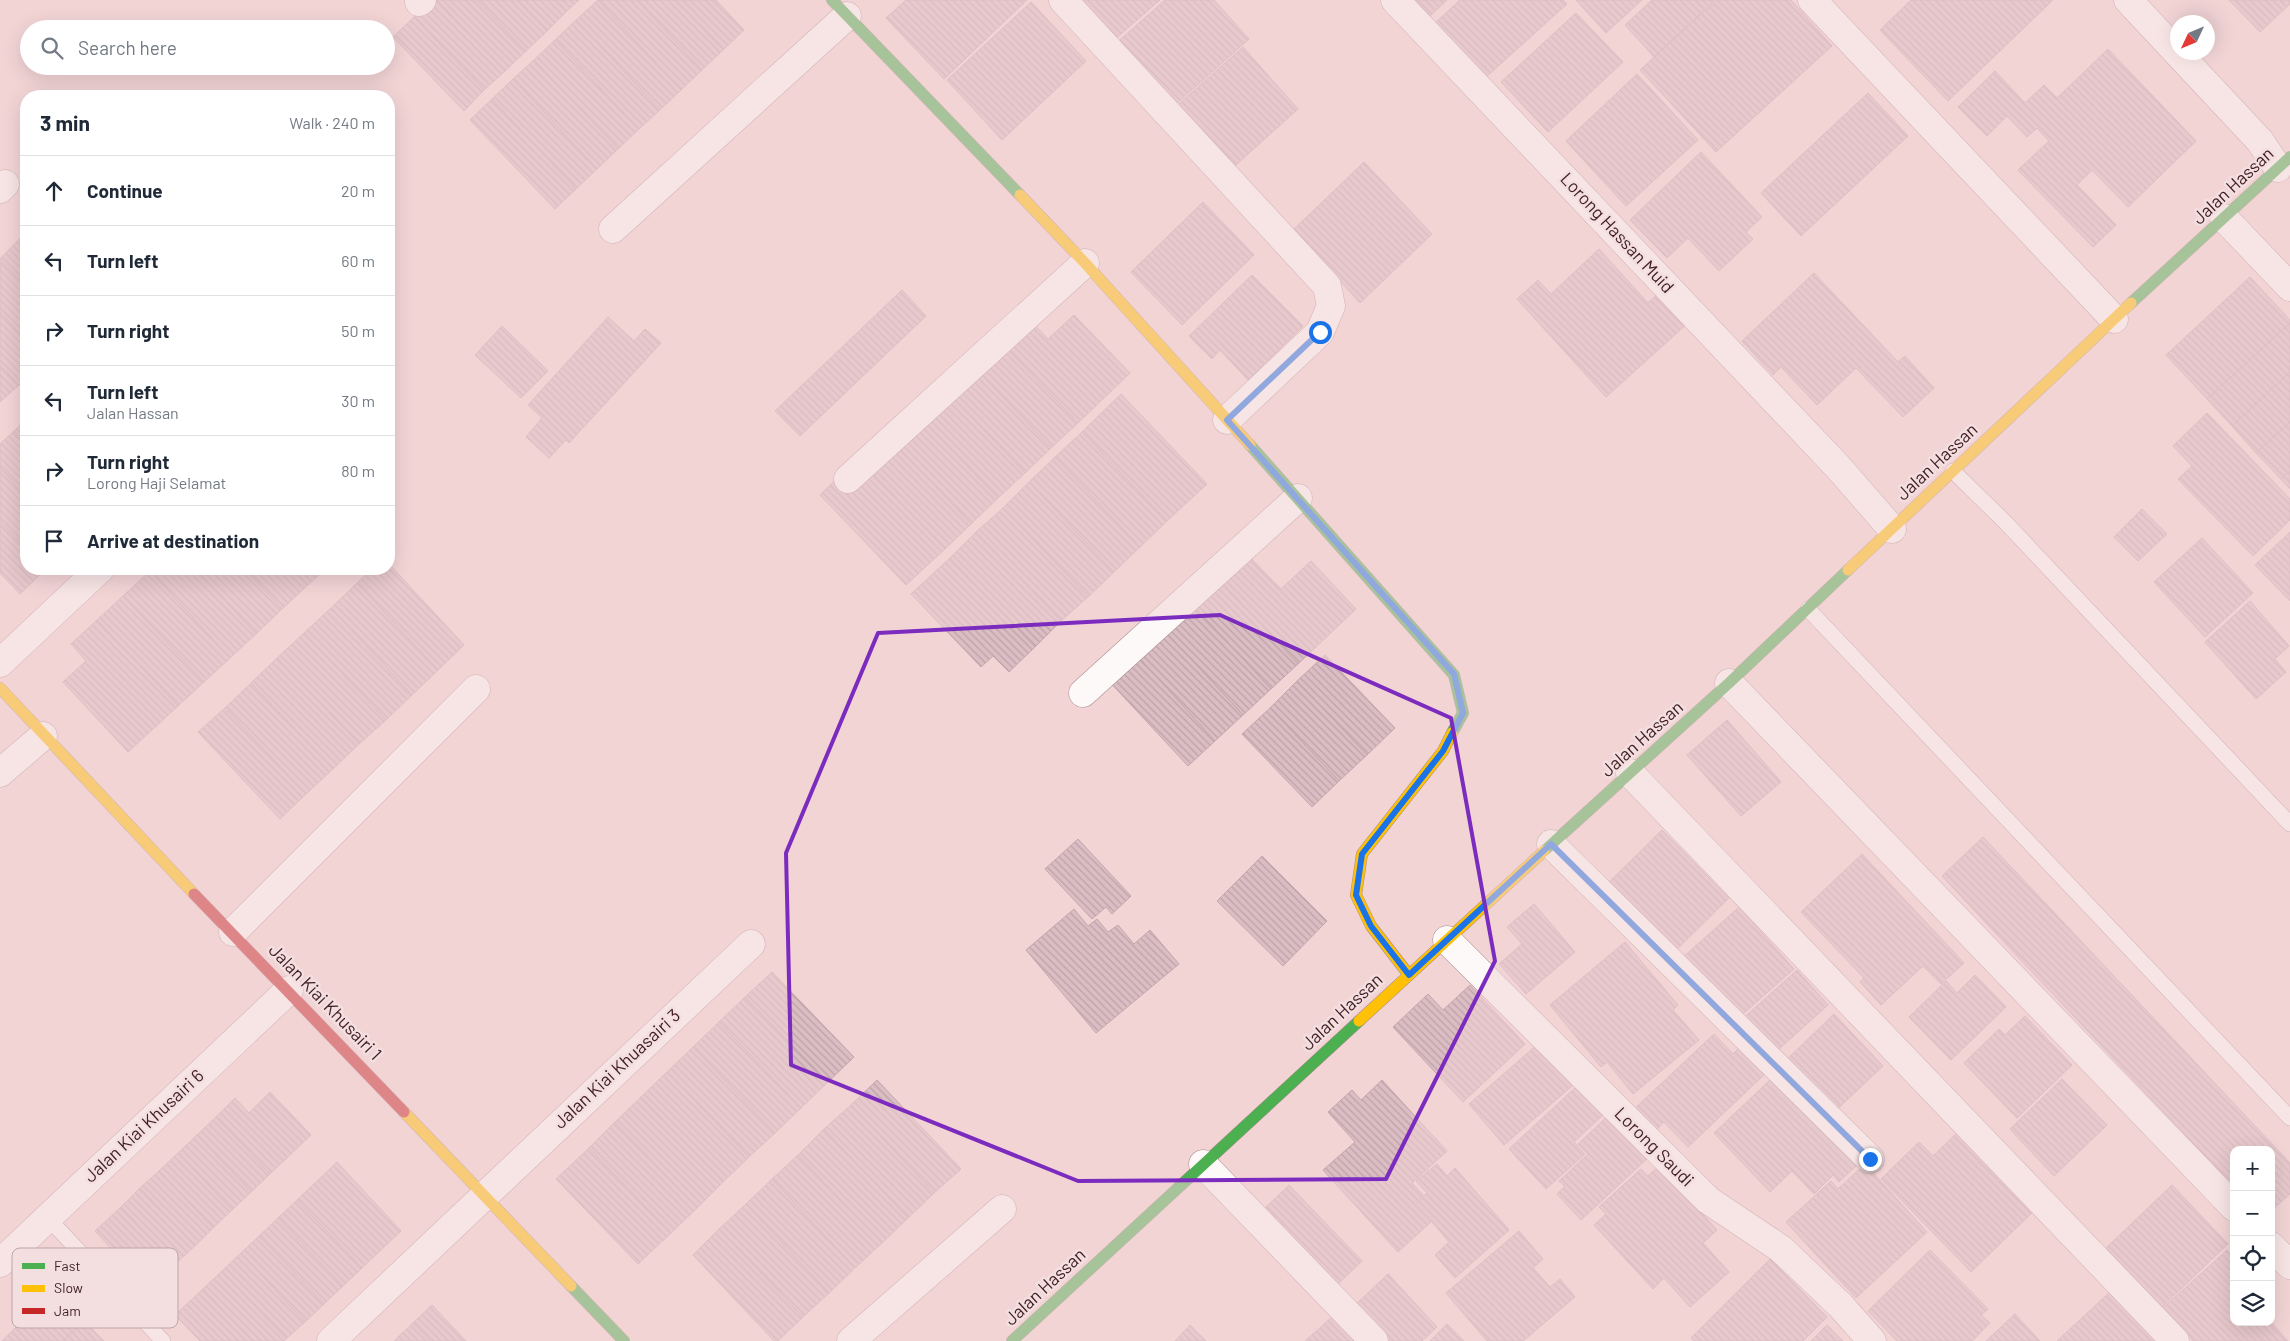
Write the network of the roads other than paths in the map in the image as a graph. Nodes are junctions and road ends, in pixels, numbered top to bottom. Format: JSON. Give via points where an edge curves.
{"nodes":[{"id":1,"x":1063,"y":0,"type":"edge"},
{"id":2,"x":1396,"y":0,"type":"edge"},
{"id":3,"x":1812,"y":0,"type":"edge"},
{"id":4,"x":2128,"y":0,"type":"edge"},
{"id":5,"x":840,"y":8,"type":"edge"},
{"id":6,"x":2284,"y":163,"type":"edge"},
{"id":7,"x":2224,"y":218,"type":"junction"},
{"id":8,"x":613,"y":229,"type":"dead end"},
{"id":9,"x":1084,"y":263,"type":"junction"},
{"id":10,"x":2290,"y":287,"type":"edge"},
{"id":11,"x":2114,"y":320,"type":"junction"},
{"id":12,"x":1227,"y":420,"type":"junction"},
{"id":13,"x":1953,"y":472,"type":"junction"},
{"id":14,"x":848,"y":479,"type":"dead end"},
{"id":15,"x":1298,"y":498,"type":"junction"},
{"id":16,"x":1892,"y":529,"type":"junction"},
{"id":17,"x":94,"y":575,"type":"edge"},
{"id":18,"x":1808,"y":609,"type":"junction"},
{"id":19,"x":0,"y":663,"type":"edge"},
{"id":20,"x":1729,"y":683,"type":"junction"},
{"id":21,"x":0,"y":688,"type":"edge"},
{"id":22,"x":476,"y":689,"type":"dead end"},
{"id":23,"x":1083,"y":693,"type":"dead end"},
{"id":24,"x":43,"y":736,"type":"junction"},
{"id":25,"x":0,"y":773,"type":"edge"},
{"id":26,"x":1630,"y":773,"type":"junction"},
{"id":27,"x":2290,"y":824,"type":"edge"},
{"id":28,"x":1551,"y":844,"type":"junction"},
{"id":29,"x":233,"y":932,"type":"junction"},
{"id":30,"x":1447,"y":940,"type":"junction"},
{"id":31,"x":751,"y":944,"type":"dead end"},
{"id":32,"x":1409,"y":975,"type":"junction"},
{"id":33,"x":289,"y":990,"type":"junction"},
{"id":34,"x":2290,"y":1118,"type":"edge"},
{"id":35,"x":1870,"y":1159,"type":"dead end"},
{"id":36,"x":1203,"y":1164,"type":"junction"},
{"id":37,"x":484,"y":1194,"type":"junction"},
{"id":38,"x":2230,"y":1203,"type":"edge"},
{"id":39,"x":1002,"y":1209,"type":"dead end"},
{"id":40,"x":48,"y":1218,"type":"junction"},
{"id":41,"x":16,"y":1248,"type":"edge"},
{"id":42,"x":76,"y":1248,"type":"edge"},
{"id":43,"x":2275,"y":1250,"type":"edge"},
{"id":44,"x":12,"y":1252,"type":"edge"},
{"id":45,"x":0,"y":1263,"type":"edge"},
{"id":46,"x":2290,"y":1265,"type":"edge"},
{"id":47,"x":151,"y":1328,"type":"edge"},
{"id":48,"x":163,"y":1341,"type":"edge"},
{"id":49,"x":331,"y":1341,"type":"edge"},
{"id":50,"x":624,"y":1341,"type":"edge"},
{"id":51,"x":851,"y":1341,"type":"edge"},
{"id":52,"x":1012,"y":1341,"type":"edge"},
{"id":53,"x":1374,"y":1341,"type":"edge"},
{"id":54,"x":1872,"y":1341,"type":"edge"},
{"id":55,"x":2175,"y":1341,"type":"edge"}],
"edges":[{"from":1,"to":12,"type":"street","via":[[1327,286],[1330,306],[1320,332]]},
{"from":2,"to":16,"type":"street","name":"Lorong Hassan Muid","via":[[1838,467]]},
{"from":3,"to":11,"type":"street"},
{"from":4,"to":6,"type":"street"},
{"from":5,"to":8,"type":"street"},
{"from":5,"to":9,"type":"street"},
{"from":6,"to":7,"type":"street","name":"Jalan Hassan"},
{"from":7,"to":10,"type":"street"},
{"from":7,"to":11,"type":"street","name":"Jalan Hassan"},
{"from":9,"to":12,"type":"street"},
{"from":9,"to":14,"type":"street"},
{"from":11,"to":13,"type":"street","name":"Jalan Hassan"},
{"from":12,"to":15,"type":"street"},
{"from":13,"to":16,"type":"street","name":"Jalan Hassan"},
{"from":13,"to":27,"type":"lane","via":[[2012,530]]},
{"from":15,"to":23,"type":"street"},
{"from":15,"to":32,"type":"street","via":[[1454,674],[1461,704],[1463,713],[1443,751],[1362,854],[1356,895],[1371,926]]},
{"from":16,"to":18,"type":"street","name":"Jalan Hassan"},
{"from":17,"to":19,"type":"street"},
{"from":18,"to":20,"type":"street","name":"Jalan Hassan"},
{"from":18,"to":34,"type":"lane"},
{"from":20,"to":26,"type":"street","name":"Jalan Hassan"},
{"from":20,"to":38,"type":"street"},
{"from":21,"to":24,"type":"street","name":"Jalan Kiai Khusairi 1"},
{"from":22,"to":29,"type":"street"},
{"from":24,"to":25,"type":"street"},
{"from":24,"to":29,"type":"street","name":"Jalan Kiai Khusairi 1"},
{"from":26,"to":28,"type":"street","name":"Jalan Hassan"},
{"from":26,"to":55,"type":"street"},
{"from":28,"to":30,"type":"street","name":"Jalan Hassan"},
{"from":28,"to":35,"type":"street"},
{"from":29,"to":33,"type":"street","name":"Jalan Kiai Khusairi 1"},
{"from":30,"to":32,"type":"street","name":"Jalan Hassan"},
{"from":30,"to":54,"type":"street","name":"Lorong Saudi","via":[[1708,1200],[1781,1249],[1840,1305]]},
{"from":31,"to":37,"type":"street","name":"Jalan Kiai Khuasairi 3"},
{"from":32,"to":36,"type":"street","name":"Jalan Hassan"},
{"from":33,"to":37,"type":"street","name":"Jalan Kiai Khusairi 1"},
{"from":33,"to":40,"type":"street","name":"Jalan Kiai Khusairi 6"},
{"from":36,"to":52,"type":"street","name":"Jalan Hassan"},
{"from":36,"to":53,"type":"street"},
{"from":37,"to":49,"type":"street","name":"Jalan Kiai Khuasairi 3"},
{"from":37,"to":50,"type":"street","name":"Jalan Kiai Khusairi 1"},
{"from":39,"to":51,"type":"street"},
{"from":40,"to":41,"type":"street","name":"Jalan Kiai Khusairi 6"},
{"from":40,"to":42,"type":"lane"},
{"from":43,"to":46,"type":"street"},
{"from":44,"to":45,"type":"street","name":"Jalan Kiai Khusairi 6"},
{"from":47,"to":48,"type":"lane"}]}
